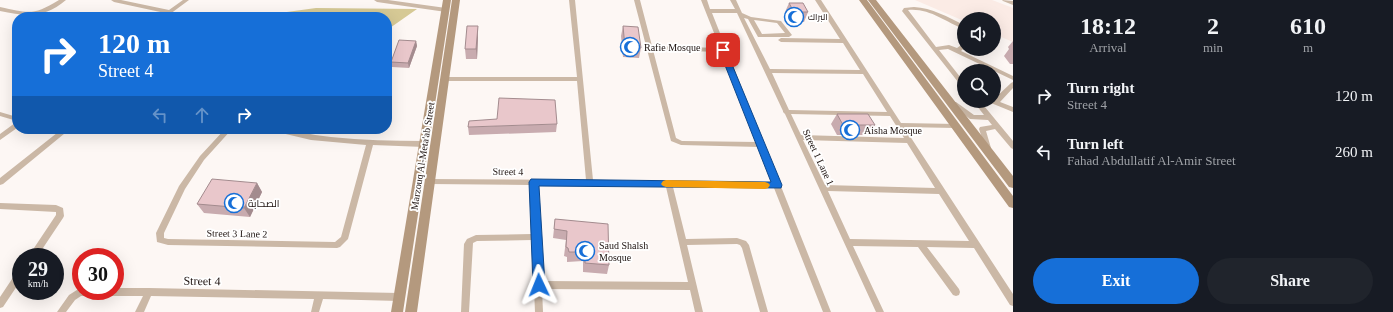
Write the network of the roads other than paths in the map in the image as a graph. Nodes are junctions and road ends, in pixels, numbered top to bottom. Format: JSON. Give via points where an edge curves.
{"nodes":[{"id":1,"x":63,"y":0,"type":"edge"},
{"id":2,"x":114,"y":0,"type":"edge"},
{"id":3,"x":186,"y":0,"type":"edge"},
{"id":4,"x":378,"y":0,"type":"edge"},
{"id":5,"x":456,"y":0,"type":"edge"},
{"id":6,"x":572,"y":0,"type":"edge"},
{"id":7,"x":637,"y":0,"type":"edge"},
{"id":8,"x":704,"y":0,"type":"edge"},
{"id":9,"x":733,"y":0,"type":"edge"},
{"id":10,"x":818,"y":0,"type":"edge"},
{"id":11,"x":863,"y":0,"type":"edge"},
{"id":12,"x":872,"y":0,"type":"edge"},
{"id":13,"x":1005,"y":0,"type":"edge"},
{"id":14,"x":1013,"y":3,"type":"edge"},
{"id":15,"x":446,"y":5,"type":"edge"},
{"id":16,"x":0,"y":10,"type":"edge"},
{"id":17,"x":708,"y":10,"type":"junction"},
{"id":18,"x":14,"y":12,"type":"edge"},
{"id":19,"x":45,"y":12,"type":"edge"},
{"id":20,"x":170,"y":12,"type":"joint"},
{"id":21,"x":740,"y":13,"type":"junction"},
{"id":22,"x":750,"y":18,"type":"junction"},
{"id":23,"x":957,"y":23,"type":"edge"},
{"id":24,"x":753,"y":40,"type":"junction"},
{"id":25,"x":845,"y":41,"type":"junction"},
{"id":26,"x":445,"y":42,"type":"junction"},
{"id":27,"x":896,"y":45,"type":"junction"},
{"id":28,"x":649,"y":48,"type":"junction"},
{"id":29,"x":935,"y":49,"type":"junction"},
{"id":30,"x":723,"y":50,"type":"junction"},
{"id":31,"x":957,"y":51,"type":"edge"},
{"id":32,"x":967,"y":56,"type":"edge"},
{"id":33,"x":768,"y":71,"type":"junction"},
{"id":34,"x":864,"y":72,"type":"junction"},
{"id":35,"x":957,"y":77,"type":"edge"},
{"id":36,"x":1013,"y":78,"type":"edge"},
{"id":37,"x":580,"y":79,"type":"junction"},
{"id":38,"x":445,"y":80,"type":"junction"},
{"id":39,"x":934,"y":81,"type":"junction"},
{"id":40,"x":1013,"y":84,"type":"edge"},
{"id":41,"x":1001,"y":95,"type":"edge"},
{"id":42,"x":949,"y":99,"type":"junction"},
{"id":43,"x":1001,"y":105,"type":"edge"},
{"id":44,"x":981,"y":108,"type":"edge"},
{"id":45,"x":1013,"y":110,"type":"edge"},
{"id":46,"x":786,"y":112,"type":"junction"},
{"id":47,"x":0,"y":114,"type":"edge"},
{"id":48,"x":892,"y":114,"type":"junction"},
{"id":49,"x":12,"y":118,"type":"edge"},
{"id":50,"x":989,"y":118,"type":"junction"},
{"id":51,"x":899,"y":124,"type":"junction"},
{"id":52,"x":955,"y":126,"type":"junction"},
{"id":53,"x":996,"y":126,"type":"junction"},
{"id":54,"x":12,"y":129,"type":"edge"},
{"id":55,"x":61,"y":134,"type":"edge"},
{"id":56,"x":224,"y":134,"type":"edge"},
{"id":57,"x":295,"y":134,"type":"edge"},
{"id":58,"x":798,"y":137,"type":"junction"},
{"id":59,"x":0,"y":138,"type":"edge"},
{"id":60,"x":909,"y":141,"type":"junction"},
{"id":61,"x":370,"y":143,"type":"junction"},
{"id":62,"x":424,"y":144,"type":"junction"},
{"id":63,"x":761,"y":145,"type":"junction"},
{"id":64,"x":1013,"y":146,"type":"edge"},
{"id":65,"x":990,"y":154,"type":"junction"},
{"id":66,"x":430,"y":181,"type":"junction"},
{"id":67,"x":0,"y":182,"type":"edge"},
{"id":68,"x":534,"y":182,"type":"junction"},
{"id":69,"x":590,"y":183,"type":"junction"},
{"id":70,"x":669,"y":184,"type":"junction"},
{"id":71,"x":1013,"y":184,"type":"edge"},
{"id":72,"x":778,"y":185,"type":"junction"},
{"id":73,"x":822,"y":188,"type":"junction"},
{"id":74,"x":942,"y":191,"type":"junction"},
{"id":75,"x":416,"y":195,"type":"junction"},
{"id":76,"x":428,"y":196,"type":"junction"},
{"id":77,"x":1013,"y":204,"type":"edge"},
{"id":78,"x":0,"y":206,"type":"edge"},
{"id":79,"x":413,"y":211,"type":"junction"},
{"id":80,"x":425,"y":213,"type":"junction"},
{"id":81,"x":537,"y":237,"type":"junction"},
{"id":82,"x":683,"y":242,"type":"junction"},
{"id":83,"x":847,"y":242,"type":"junction"},
{"id":84,"x":920,"y":244,"type":"junction"},
{"id":85,"x":976,"y":245,"type":"junction"},
{"id":86,"x":38,"y":248,"type":"edge"},
{"id":87,"x":539,"y":285,"type":"junction"},
{"id":88,"x":12,"y":286,"type":"edge"},
{"id":89,"x":693,"y":286,"type":"junction"},
{"id":90,"x":149,"y":292,"type":"junction"},
{"id":91,"x":956,"y":292,"type":"dead end"},
{"id":92,"x":320,"y":296,"type":"junction"},
{"id":93,"x":399,"y":297,"type":"junction"},
{"id":94,"x":1013,"y":302,"type":"edge"},
{"id":95,"x":0,"y":304,"type":"edge"},
{"id":96,"x":62,"y":312,"type":"edge"},
{"id":97,"x":139,"y":312,"type":"edge"},
{"id":98,"x":315,"y":312,"type":"edge"},
{"id":99,"x":397,"y":312,"type":"edge"},
{"id":100,"x":411,"y":312,"type":"edge"},
{"id":101,"x":465,"y":312,"type":"edge"},
{"id":102,"x":539,"y":312,"type":"edge"},
{"id":103,"x":699,"y":312,"type":"edge"},
{"id":104,"x":764,"y":312,"type":"edge"},
{"id":105,"x":828,"y":312,"type":"edge"},
{"id":106,"x":880,"y":312,"type":"edge"}],
"edges":[{"from":1,"to":19,"type":"street"},
{"from":2,"to":20,"type":"street"},
{"from":3,"to":20,"type":"street"},
{"from":4,"to":15,"type":"street"},
{"from":5,"to":26,"type":"main road","name":"Marzouq Al-Meta'ab Street"},
{"from":6,"to":37,"type":"street"},
{"from":7,"to":28,"type":"street"},
{"from":8,"to":17,"type":"street"},
{"from":9,"to":21,"type":"street","name":"Street 1 Lane 1"},
{"from":10,"to":25,"type":"street"},
{"from":11,"to":27,"type":"main road"},
{"from":12,"to":39,"type":"main road"},
{"from":13,"to":14,"type":"street"},
{"from":15,"to":26,"type":"main road","name":"Marzouq Al-Meta'ab Street"},
{"from":16,"to":18,"type":"street"},
{"from":17,"to":21,"type":"street"},
{"from":17,"to":30,"type":"street"},
{"from":21,"to":22,"type":"street"},
{"from":21,"to":24,"type":"street","name":"Street 1 Lane 1"},
{"from":22,"to":22,"type":"street","via":[[779,22],[789,36],[760,36]]},
{"from":23,"to":29,"type":"street","via":[[926,10],[906,9],[905,12]]},
{"from":24,"to":25,"type":"street"},
{"from":24,"to":33,"type":"street","name":"Street 1 Lane 1"},
{"from":25,"to":34,"type":"street"},
{"from":26,"to":38,"type":"main road","name":"Marzouq Al-Meta'ab Street"},
{"from":26,"to":62,"type":"main road","name":"Marzouq Al-Meta'ab Street"},
{"from":27,"to":39,"type":"main road","via":[[906,48]]},
{"from":27,"to":52,"type":"main road"},
{"from":28,"to":30,"type":"street"},
{"from":28,"to":63,"type":"street","via":[[675,141]]},
{"from":29,"to":31,"type":"street","via":[[946,47]]},
{"from":29,"to":35,"type":"street"},
{"from":30,"to":63,"type":"street"},
{"from":32,"to":36,"type":"street"},
{"from":33,"to":34,"type":"street"},
{"from":33,"to":46,"type":"street","name":"Street 1 Lane 1"},
{"from":34,"to":48,"type":"street"},
{"from":37,"to":38,"type":"street"},
{"from":37,"to":69,"type":"street"},
{"from":38,"to":66,"type":"main road","name":"Marzouq Al-Meta'ab Street"},
{"from":39,"to":42,"type":"main road"},
{"from":40,"to":41,"type":"street"},
{"from":42,"to":50,"type":"street","via":[[972,117]]},
{"from":42,"to":65,"type":"main road"},
{"from":43,"to":45,"type":"street"},
{"from":44,"to":50,"type":"street"},
{"from":46,"to":48,"type":"street"},
{"from":46,"to":58,"type":"street","name":"Street 1 Lane 1"},
{"from":47,"to":49,"type":"street"},
{"from":48,"to":51,"type":"street"},
{"from":50,"to":53,"type":"street"},
{"from":51,"to":52,"type":"street"},
{"from":51,"to":60,"type":"street"},
{"from":52,"to":77,"type":"main road"},
{"from":53,"to":64,"type":"street"},
{"from":53,"to":65,"type":"street","via":[[982,129]]},
{"from":54,"to":59,"type":"street"},
{"from":55,"to":67,"type":"street"},
{"from":56,"to":61,"type":"street","name":"Street 3 Lane 2","via":[[202,158],[185,184],[160,233],[160,240],[337,245],[344,239]]},
{"from":57,"to":61,"type":"street","via":[[317,139]]},
{"from":58,"to":60,"type":"street"},
{"from":58,"to":73,"type":"street","name":"Street 1 Lane 1"},
{"from":60,"to":74,"type":"street"},
{"from":61,"to":62,"type":"street"},
{"from":62,"to":75,"type":"main road","name":"Marzouq Al-Meta'ab Street"},
{"from":63,"to":72,"type":"street"},
{"from":65,"to":71,"type":"main road"},
{"from":66,"to":68,"type":"street","name":"Street 4"},
{"from":66,"to":76,"type":"main road","name":"Marzouq Al-Meta'ab Street"},
{"from":68,"to":69,"type":"street","name":"Street 4"},
{"from":68,"to":81,"type":"street"},
{"from":69,"to":70,"type":"street","name":"Street 4"},
{"from":70,"to":72,"type":"street","name":"Street 4"},
{"from":70,"to":82,"type":"street"},
{"from":72,"to":105,"type":"street"},
{"from":73,"to":74,"type":"street"},
{"from":73,"to":83,"type":"street","name":"Street 1 Lane 1"},
{"from":74,"to":85,"type":"street"},
{"from":75,"to":76,"type":"main road","via":[[423,198]]},
{"from":75,"to":79,"type":"main road","name":"Marzouq Al-Meta'ab Street"},
{"from":76,"to":80,"type":"main road","name":"Marzouq Al-Meta'ab Street"},
{"from":78,"to":86,"type":"street","via":[[60,210],[60,216]]},
{"from":79,"to":80,"type":"main road","via":[[421,210]]},
{"from":79,"to":93,"type":"main road","name":"Marzouq Al-Meta'ab Street"},
{"from":80,"to":100,"type":"main road","name":"Marzouq Al-Meta'ab Street"},
{"from":81,"to":87,"type":"street"},
{"from":81,"to":101,"type":"street","via":[[470,240]]},
{"from":82,"to":89,"type":"street"},
{"from":82,"to":104,"type":"street","via":[[743,243]]},
{"from":83,"to":84,"type":"street"},
{"from":83,"to":106,"type":"street","name":"Street 1 Lane 1"},
{"from":84,"to":85,"type":"street"},
{"from":84,"to":91,"type":"street"},
{"from":85,"to":94,"type":"street"},
{"from":87,"to":89,"type":"street"},
{"from":87,"to":102,"type":"street"},
{"from":88,"to":95,"type":"street"},
{"from":89,"to":103,"type":"street"},
{"from":90,"to":92,"type":"street","name":"Street 4"},
{"from":90,"to":96,"type":"street","name":"Street 4","via":[[80,292],[68,301]]},
{"from":90,"to":97,"type":"street"},
{"from":92,"to":93,"type":"street","name":"Street 4"},
{"from":92,"to":98,"type":"street"},
{"from":93,"to":99,"type":"main road","name":"Marzouq Al-Meta'ab Street"}]}
